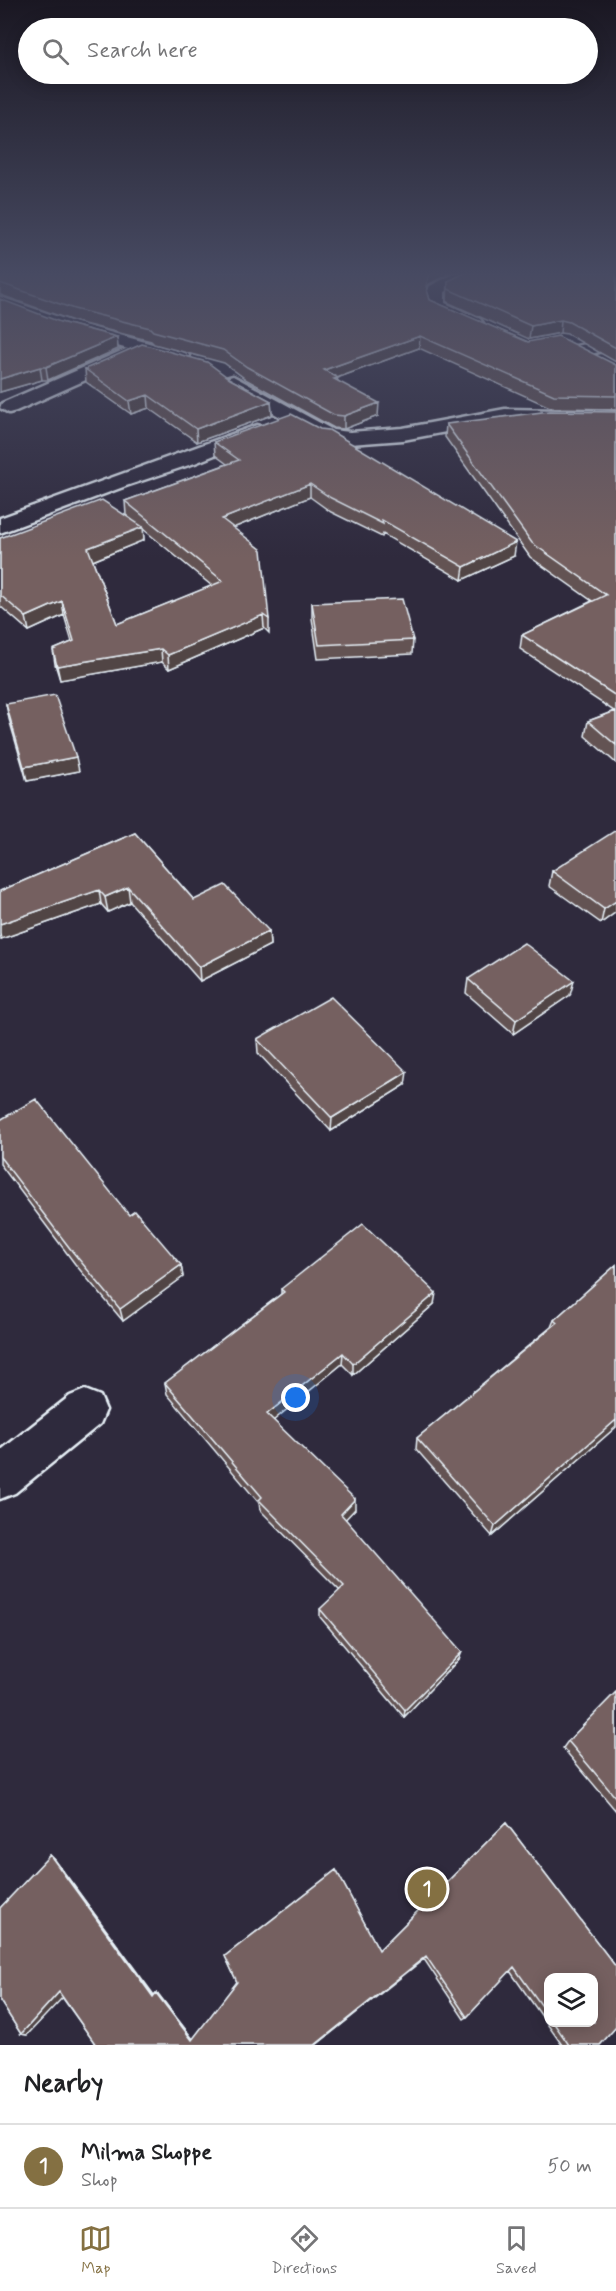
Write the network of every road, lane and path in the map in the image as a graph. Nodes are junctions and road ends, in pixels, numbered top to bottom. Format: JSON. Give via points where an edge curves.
{"nodes":[{"id":1,"x":99,"y":367,"type":"edge"},
{"id":2,"x":216,"y":369,"type":"edge"},
{"id":3,"x":9,"y":407,"type":"dead end"},
{"id":4,"x":293,"y":416,"type":"junction"},
{"id":5,"x":616,"y":417,"type":"edge"},
{"id":6,"x":0,"y":526,"type":"edge"},
{"id":7,"x":85,"y":1410,"type":"dead end"},
{"id":8,"x":0,"y":1478,"type":"edge"}],
"edges":[{"from":1,"to":3,"type":"street"},
{"from":2,"to":4,"type":"street"},
{"from":4,"to":5,"type":"street","via":[[328,436],[350,438],[404,434],[506,415]]},
{"from":4,"to":6,"type":"street","via":[[188,459]]},
{"from":7,"to":8,"type":"street"}]}
